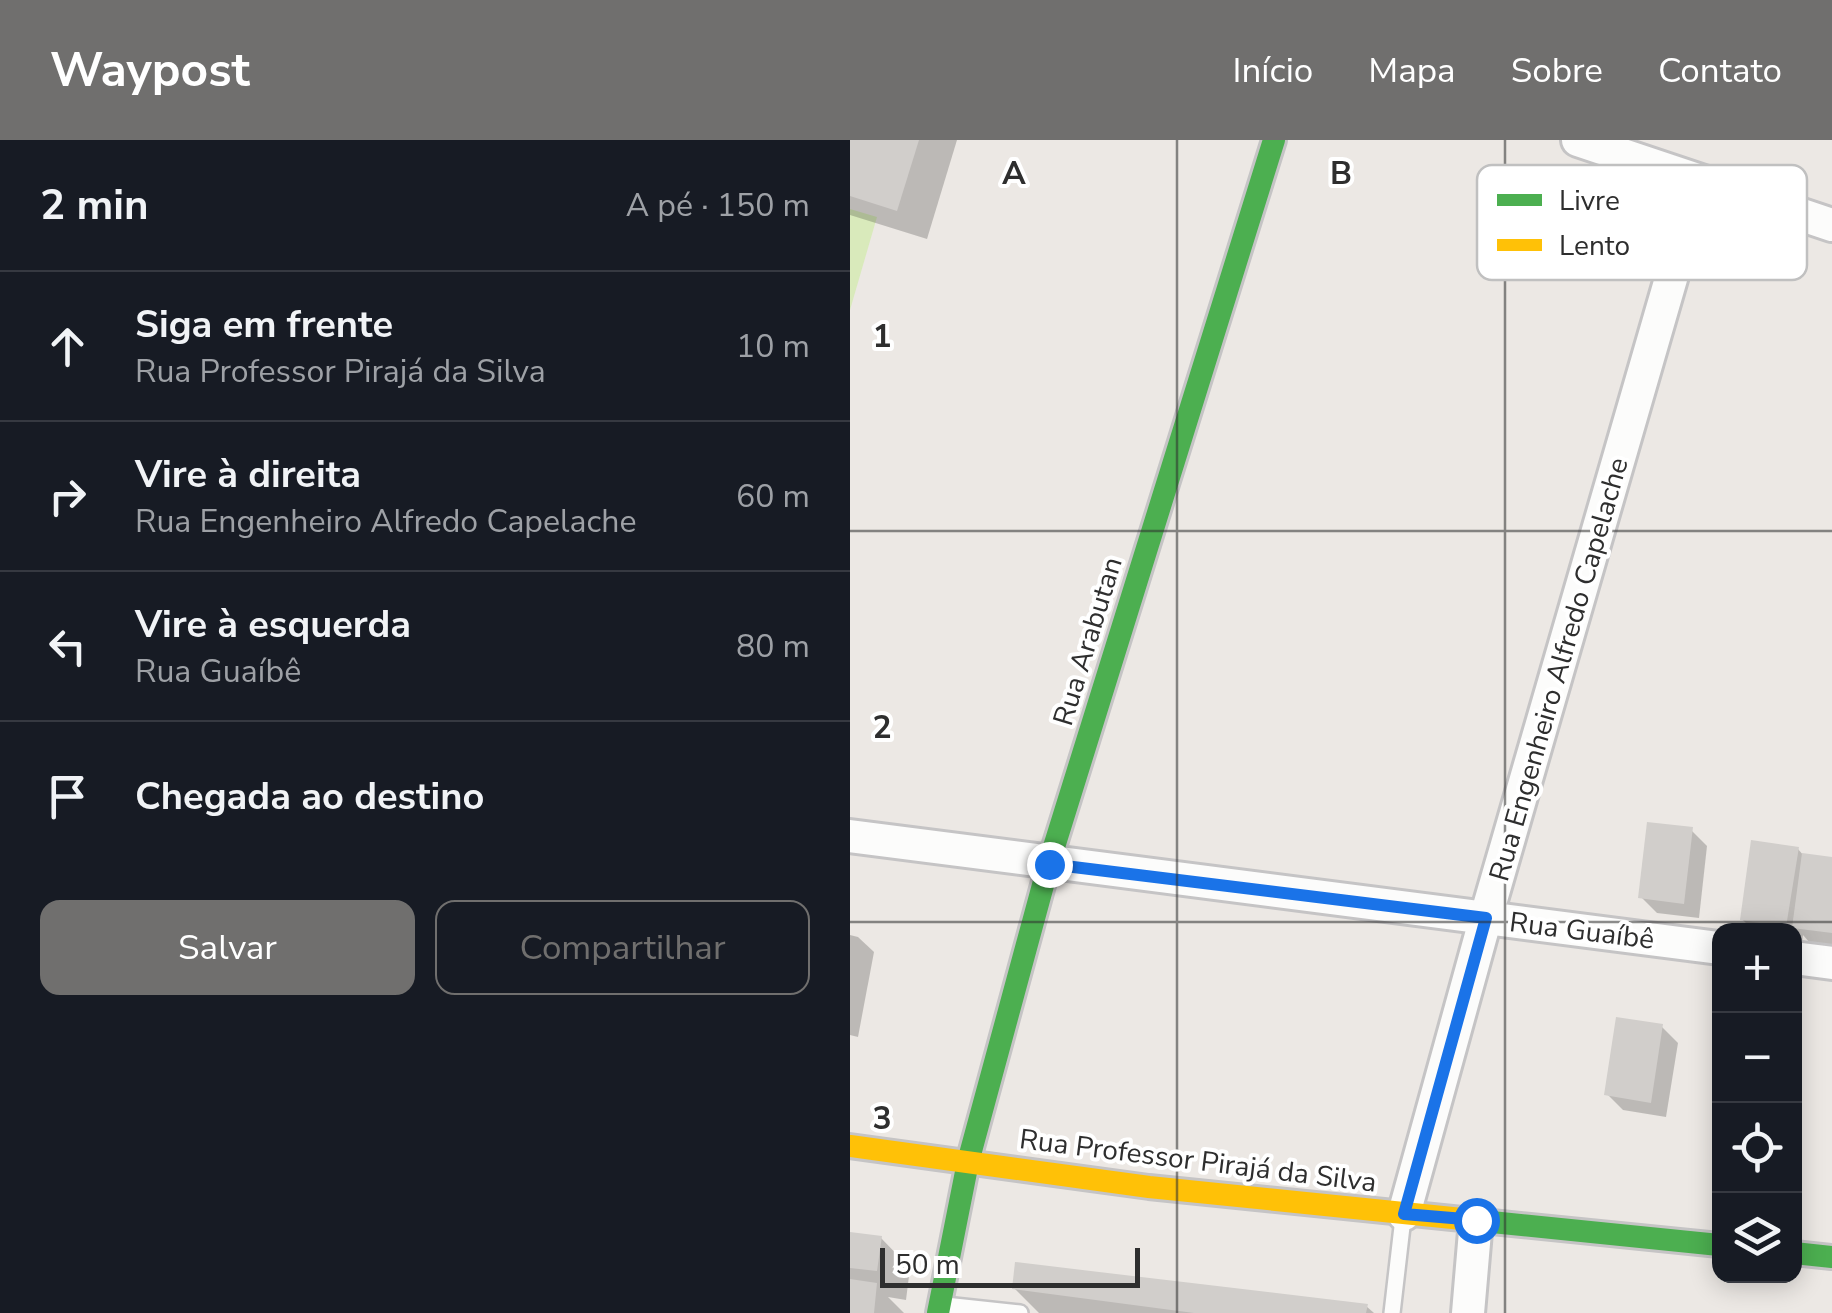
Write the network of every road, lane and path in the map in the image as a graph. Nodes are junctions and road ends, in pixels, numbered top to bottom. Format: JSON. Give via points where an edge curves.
{"nodes":[{"id":1,"x":1274,"y":140,"type":"edge"},
{"id":2,"x":1578,"y":140,"type":"edge"},
{"id":3,"x":1650,"y":165,"type":"edge"},
{"id":4,"x":1807,"y":217,"type":"edge"},
{"id":5,"x":1832,"y":225,"type":"edge"},
{"id":6,"x":1671,"y":280,"type":"edge"},
{"id":7,"x":850,"y":836,"type":"edge"},
{"id":8,"x":1049,"y":864,"type":"junction"},
{"id":9,"x":1486,"y":918,"type":"junction"},
{"id":10,"x":1712,"y":947,"type":"edge"},
{"id":11,"x":1802,"y":959,"type":"edge"},
{"id":12,"x":1832,"y":962,"type":"edge"},
{"id":13,"x":850,"y":1146,"type":"edge"},
{"id":14,"x":968,"y":1162,"type":"junction"},
{"id":15,"x":1404,"y":1214,"type":"junction"},
{"id":16,"x":1476,"y":1220,"type":"junction"},
{"id":17,"x":1712,"y":1245,"type":"edge"},
{"id":18,"x":1802,"y":1254,"type":"edge"},
{"id":19,"x":1832,"y":1257,"type":"edge"},
{"id":20,"x":939,"y":1308,"type":"edge"},
{"id":21,"x":1020,"y":1313,"type":"edge"},
{"id":22,"x":1392,"y":1313,"type":"edge"},
{"id":23,"x":1468,"y":1313,"type":"edge"}],
"edges":[{"from":1,"to":8,"type":"street","name":"Rua Arabutan"},
{"from":2,"to":3,"type":"street"},
{"from":4,"to":5,"type":"street"},
{"from":6,"to":9,"type":"street","name":"Rua Engenheiro Alfredo Capelache"},
{"from":7,"to":8,"type":"street","name":"Rua Guaíbê"},
{"from":8,"to":9,"type":"street","name":"Rua Guaíbê"},
{"from":8,"to":14,"type":"street","name":"Rua Arabutan"},
{"from":9,"to":10,"type":"street","name":"Rua Guaíbê"},
{"from":9,"to":15,"type":"street","name":"Rua Engenheiro Alfredo Capelache"},
{"from":11,"to":12,"type":"street"},
{"from":13,"to":14,"type":"street","name":"Rua Professor Pirajá da Silva"},
{"from":14,"to":15,"type":"street","name":"Rua Professor Pirajá da Silva"},
{"from":14,"to":20,"type":"street","name":"Rua Arabutan"},
{"from":15,"to":16,"type":"street","name":"Rua Professor Pirajá da Silva"},
{"from":15,"to":22,"type":"lane"},
{"from":16,"to":17,"type":"street","name":"Rua Professor Pirajá da Silva"},
{"from":16,"to":23,"type":"street"},
{"from":18,"to":19,"type":"street"},
{"from":20,"to":21,"type":"lane"}]}
